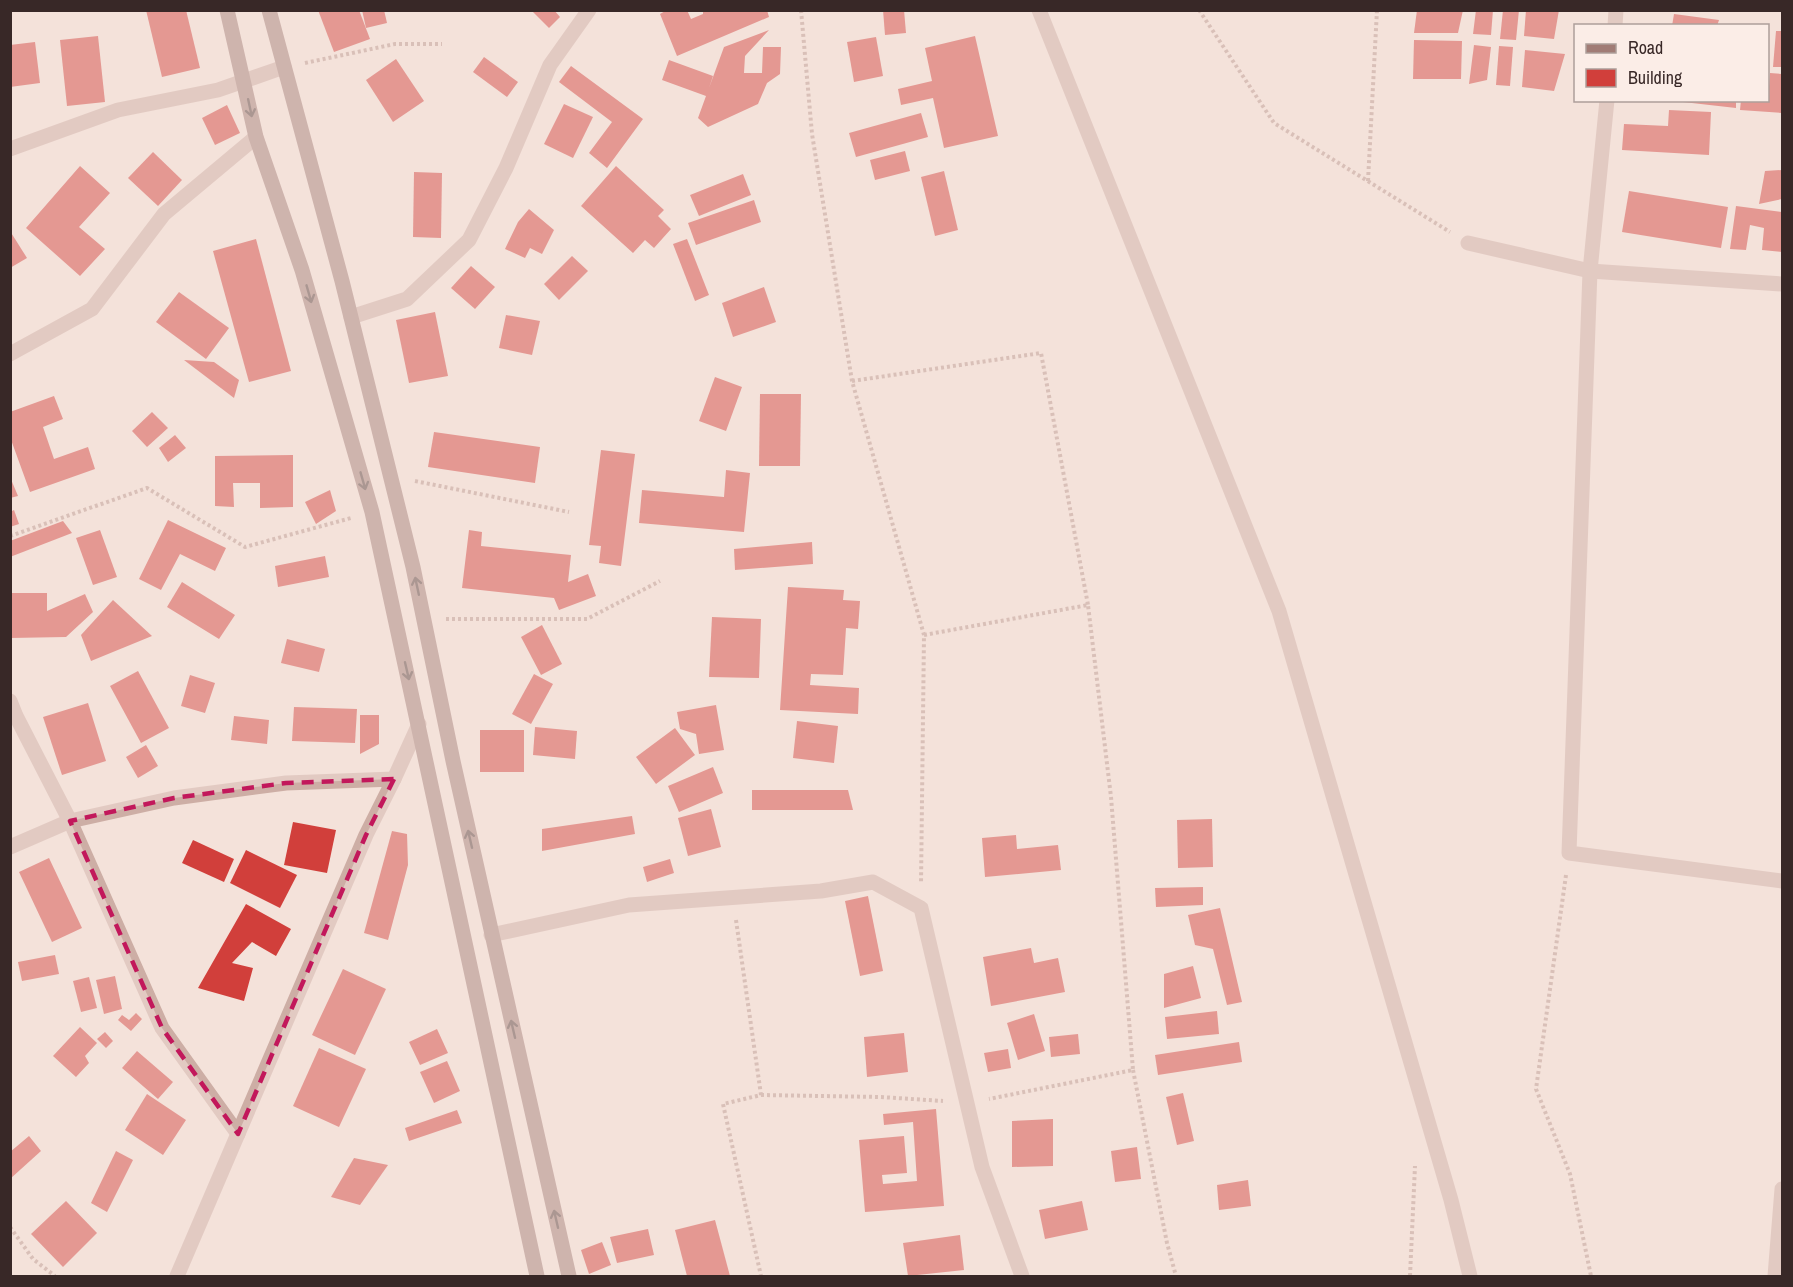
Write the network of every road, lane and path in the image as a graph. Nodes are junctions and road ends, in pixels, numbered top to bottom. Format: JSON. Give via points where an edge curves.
{"nodes":[{"id":1,"x":227,"y":10,"type":"edge"},
{"id":2,"x":269,"y":10,"type":"edge"},
{"id":3,"x":589,"y":10,"type":"edge"},
{"id":4,"x":801,"y":10,"type":"edge"},
{"id":5,"x":1039,"y":10,"type":"edge"},
{"id":6,"x":1199,"y":10,"type":"edge"},
{"id":7,"x":1377,"y":10,"type":"edge"},
{"id":8,"x":442,"y":44,"type":"dead end"},
{"id":9,"x":284,"y":67,"type":"junction"},
{"id":10,"x":244,"y":82,"type":"junction"},
{"id":11,"x":1607,"y":102,"type":"edge"},
{"id":12,"x":256,"y":137,"type":"junction"},
{"id":13,"x":10,"y":149,"type":"edge"},
{"id":14,"x":1368,"y":181,"type":"junction"},
{"id":15,"x":1468,"y":243,"type":"joint"},
{"id":16,"x":1590,"y":271,"type":"junction"},
{"id":17,"x":1782,"y":284,"type":"edge"},
{"id":18,"x":351,"y":317,"type":"junction"},
{"id":19,"x":10,"y":354,"type":"edge"},
{"id":20,"x":852,"y":381,"type":"junction"},
{"id":21,"x":391,"y":476,"type":"junction"},
{"id":22,"x":372,"y":512,"type":"junction"},
{"id":23,"x":569,"y":512,"type":"dead end"},
{"id":24,"x":10,"y":536,"type":"edge"},
{"id":25,"x":660,"y":581,"type":"dead end"},
{"id":26,"x":1088,"y":605,"type":"junction"},
{"id":27,"x":424,"y":620,"type":"junction"},
{"id":28,"x":924,"y":635,"type":"junction"},
{"id":29,"x":10,"y":701,"type":"edge"},
{"id":30,"x":419,"y":724,"type":"junction"},
{"id":31,"x":394,"y":779,"type":"junction"},
{"id":32,"x":70,"y":821,"type":"junction"},
{"id":33,"x":10,"y":847,"type":"edge"},
{"id":34,"x":1569,"y":853,"type":"junction"},
{"id":35,"x":1782,"y":881,"type":"edge"},
{"id":36,"x":733,"y":899,"type":"junction"},
{"id":37,"x":921,"y":908,"type":"junction"},
{"id":38,"x":491,"y":934,"type":"junction"},
{"id":39,"x":1133,"y":1070,"type":"junction"},
{"id":40,"x":761,"y":1095,"type":"junction"},
{"id":41,"x":968,"y":1103,"type":"junction"},
{"id":42,"x":238,"y":1134,"type":"junction"},
{"id":43,"x":1415,"y":1161,"type":"dead end"},
{"id":44,"x":1782,"y":1189,"type":"edge"},
{"id":45,"x":10,"y":1227,"type":"edge"},
{"id":46,"x":55,"y":1276,"type":"edge"},
{"id":47,"x":177,"y":1276,"type":"edge"},
{"id":48,"x":537,"y":1276,"type":"edge"},
{"id":49,"x":568,"y":1276,"type":"edge"},
{"id":50,"x":760,"y":1276,"type":"edge"},
{"id":51,"x":1022,"y":1276,"type":"edge"},
{"id":52,"x":1176,"y":1276,"type":"edge"},
{"id":53,"x":1410,"y":1276,"type":"edge"},
{"id":54,"x":1470,"y":1276,"type":"edge"},
{"id":55,"x":1591,"y":1276,"type":"edge"},
{"id":56,"x":1775,"y":1276,"type":"edge"}],
"edges":[{"from":1,"to":10,"type":"street"},
{"from":2,"to":9,"type":"street"},
{"from":3,"to":18,"type":"street","via":[[550,65],[506,168],[469,240],[407,299]]},
{"from":4,"to":20,"type":"path","via":[[812,134]]},
{"from":5,"to":54,"type":"street","via":[[1279,611]]},
{"from":6,"to":14,"type":"path","via":[[1274,123]]},
{"from":7,"to":14,"type":"path"},
{"from":8,"to":9,"type":"path","via":[[395,44]]},
{"from":9,"to":10,"type":"street"},
{"from":9,"to":18,"type":"street"},
{"from":10,"to":12,"type":"street","one_way":true},
{"from":10,"to":13,"type":"street","via":[[118,110]]},
{"from":11,"to":16,"type":"street"},
{"from":12,"to":19,"type":"street","via":[[164,214],[92,309]]},
{"from":12,"to":22,"type":"street","one_way":true,"via":[[302,270]]},
{"from":14,"to":15,"type":"path"},
{"from":15,"to":16,"type":"street"},
{"from":16,"to":17,"type":"street"},
{"from":16,"to":34,"type":"street"},
{"from":18,"to":21,"type":"street"},
{"from":20,"to":26,"type":"path","via":[[1041,353]]},
{"from":20,"to":28,"type":"path"},
{"from":21,"to":23,"type":"path"},
{"from":27,"to":21,"type":"street","one_way":true},
{"from":22,"to":24,"type":"path","via":[[245,547],[147,488]]},
{"from":22,"to":30,"type":"street","one_way":true},
{"from":25,"to":27,"type":"path","via":[[587,619]]},
{"from":26,"to":28,"type":"path"},
{"from":26,"to":39,"type":"path","via":[[1111,797]]},
{"from":38,"to":27,"type":"street","one_way":true},
{"from":28,"to":37,"type":"path"},
{"from":29,"to":32,"type":"street"},
{"from":30,"to":31,"type":"street"},
{"from":30,"to":48,"type":"street"},
{"from":31,"to":32,"type":"street","via":[[286,783],[174,798]]},
{"from":31,"to":42,"type":"street","via":[[366,835]]},
{"from":32,"to":33,"type":"street"},
{"from":32,"to":42,"type":"street","via":[[162,1028]]},
{"from":34,"to":35,"type":"street"},
{"from":34,"to":55,"type":"path","via":[[1536,1089],[1570,1174]]},
{"from":36,"to":37,"type":"street","via":[[873,882]]},
{"from":36,"to":38,"type":"street","via":[[629,905]]},
{"from":36,"to":40,"type":"path"},
{"from":37,"to":41,"type":"street"},
{"from":49,"to":38,"type":"street","one_way":true},
{"from":39,"to":41,"type":"path"},
{"from":39,"to":52,"type":"path"},
{"from":40,"to":41,"type":"path"},
{"from":40,"to":50,"type":"path","via":[[723,1104]]},
{"from":41,"to":51,"type":"street","via":[[982,1167]]},
{"from":42,"to":47,"type":"street"},
{"from":43,"to":53,"type":"path"},
{"from":44,"to":56,"type":"street"},
{"from":45,"to":46,"type":"path","via":[[33,1259]]}]}
